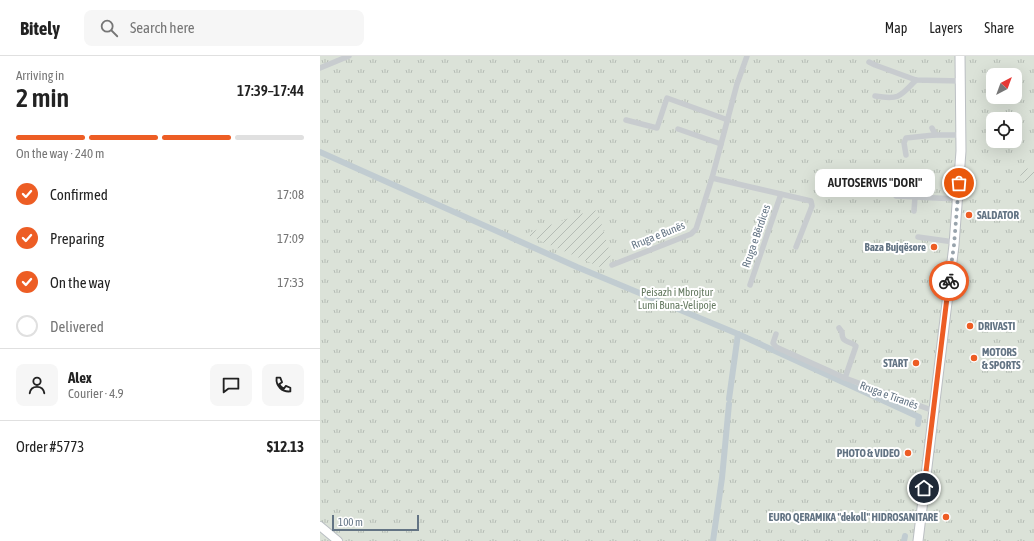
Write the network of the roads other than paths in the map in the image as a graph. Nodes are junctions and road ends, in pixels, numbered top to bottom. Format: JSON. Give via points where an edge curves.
{"nodes":[{"id":1,"x":349,"y":56,"type":"edge"},
{"id":2,"x":747,"y":56,"type":"edge"},
{"id":3,"x":960,"y":56,"type":"edge"},
{"id":4,"x":869,"y":62,"type":"dead end"},
{"id":5,"x":320,"y":68,"type":"edge"},
{"id":6,"x":916,"y":80,"type":"junction"},
{"id":7,"x":961,"y":81,"type":"junction"},
{"id":8,"x":875,"y":96,"type":"dead end"},
{"id":9,"x":626,"y":120,"type":"dead end"},
{"id":10,"x":728,"y":120,"type":"junction"},
{"id":11,"x":932,"y":128,"type":"dead end"},
{"id":12,"x":678,"y":129,"type":"dead end"},
{"id":13,"x":934,"y":135,"type":"junction"},
{"id":14,"x":961,"y":135,"type":"junction"},
{"id":15,"x":721,"y":144,"type":"junction"},
{"id":16,"x":906,"y":155,"type":"dead end"},
{"id":17,"x":898,"y":175,"type":"dead end"},
{"id":18,"x":712,"y":178,"type":"junction"},
{"id":19,"x":781,"y":194,"type":"junction"},
{"id":20,"x":896,"y":196,"type":"dead end"},
{"id":21,"x":907,"y":196,"type":"junction"},
{"id":22,"x":915,"y":197,"type":"junction"},
{"id":23,"x":958,"y":199,"type":"junction"},
{"id":24,"x":914,"y":211,"type":"dead end"},
{"id":25,"x":918,"y":237,"type":"dead end"},
{"id":26,"x":954,"y":242,"type":"junction"},
{"id":27,"x":796,"y":247,"type":"dead end"},
{"id":28,"x":612,"y":265,"type":"dead end"},
{"id":29,"x":750,"y":285,"type":"dead end"},
{"id":30,"x":839,"y":328,"type":"dead end"},
{"id":31,"x":776,"y":334,"type":"dead end"},
{"id":32,"x":845,"y":378,"type":"junction"},
{"id":33,"x":934,"y":411,"type":"junction"},
{"id":34,"x":320,"y":526,"type":"edge"},
{"id":35,"x":338,"y":541,"type":"edge"},
{"id":36,"x":918,"y":541,"type":"edge"}],
"edges":[{"from":1,"to":5,"type":"street"},
{"from":2,"to":10,"type":"street","name":"Rruga e Bunës"},
{"from":3,"to":7,"type":"main road","name":"Rruga e Tiranës"},
{"from":4,"to":6,"type":"street"},
{"from":6,"to":7,"type":"street"},
{"from":6,"to":8,"type":"street","via":[[895,98]]},
{"from":7,"to":14,"type":"main road","name":"Rruga e Tiranës"},
{"from":9,"to":10,"type":"street","via":[[657,128],[667,98]]},
{"from":10,"to":15,"type":"street","name":"Rruga e Bunës"},
{"from":11,"to":13,"type":"street"},
{"from":12,"to":15,"type":"street"},
{"from":13,"to":14,"type":"street"},
{"from":13,"to":16,"type":"street","via":[[906,138]]},
{"from":14,"to":23,"type":"main road","name":"Rruga e Tiranës"},
{"from":15,"to":18,"type":"street","name":"Rruga e Bunës"},
{"from":17,"to":21,"type":"street","via":[[911,181]]},
{"from":18,"to":19,"type":"street","name":"Rruga e Bërdices"},
{"from":18,"to":28,"type":"street","name":"Rruga e Bunës","via":[[696,229],[691,234]]},
{"from":19,"to":27,"type":"street","name":"Rruga e Bërdices","via":[[812,203]]},
{"from":19,"to":29,"type":"street","name":"Rruga e Bërdices"},
{"from":20,"to":21,"type":"street"},
{"from":21,"to":22,"type":"street"},
{"from":22,"to":23,"type":"street"},
{"from":22,"to":24,"type":"street"},
{"from":23,"to":26,"type":"main road","name":"Rruga e Tiranës"},
{"from":25,"to":26,"type":"street"},
{"from":26,"to":33,"type":"main road","name":"Rruga e Tiranës"},
{"from":30,"to":32,"type":"street","name":"Rruga e Tiranës","via":[[844,340],[856,346]]},
{"from":31,"to":32,"type":"street","name":"Rruga e Tiranës","via":[[773,343],[776,347]]},
{"from":32,"to":33,"type":"street","name":"Rruga e Tiranës"},
{"from":33,"to":36,"type":"main road","name":"Rruga e Tiranës"},
{"from":34,"to":35,"type":"main road"}]}
